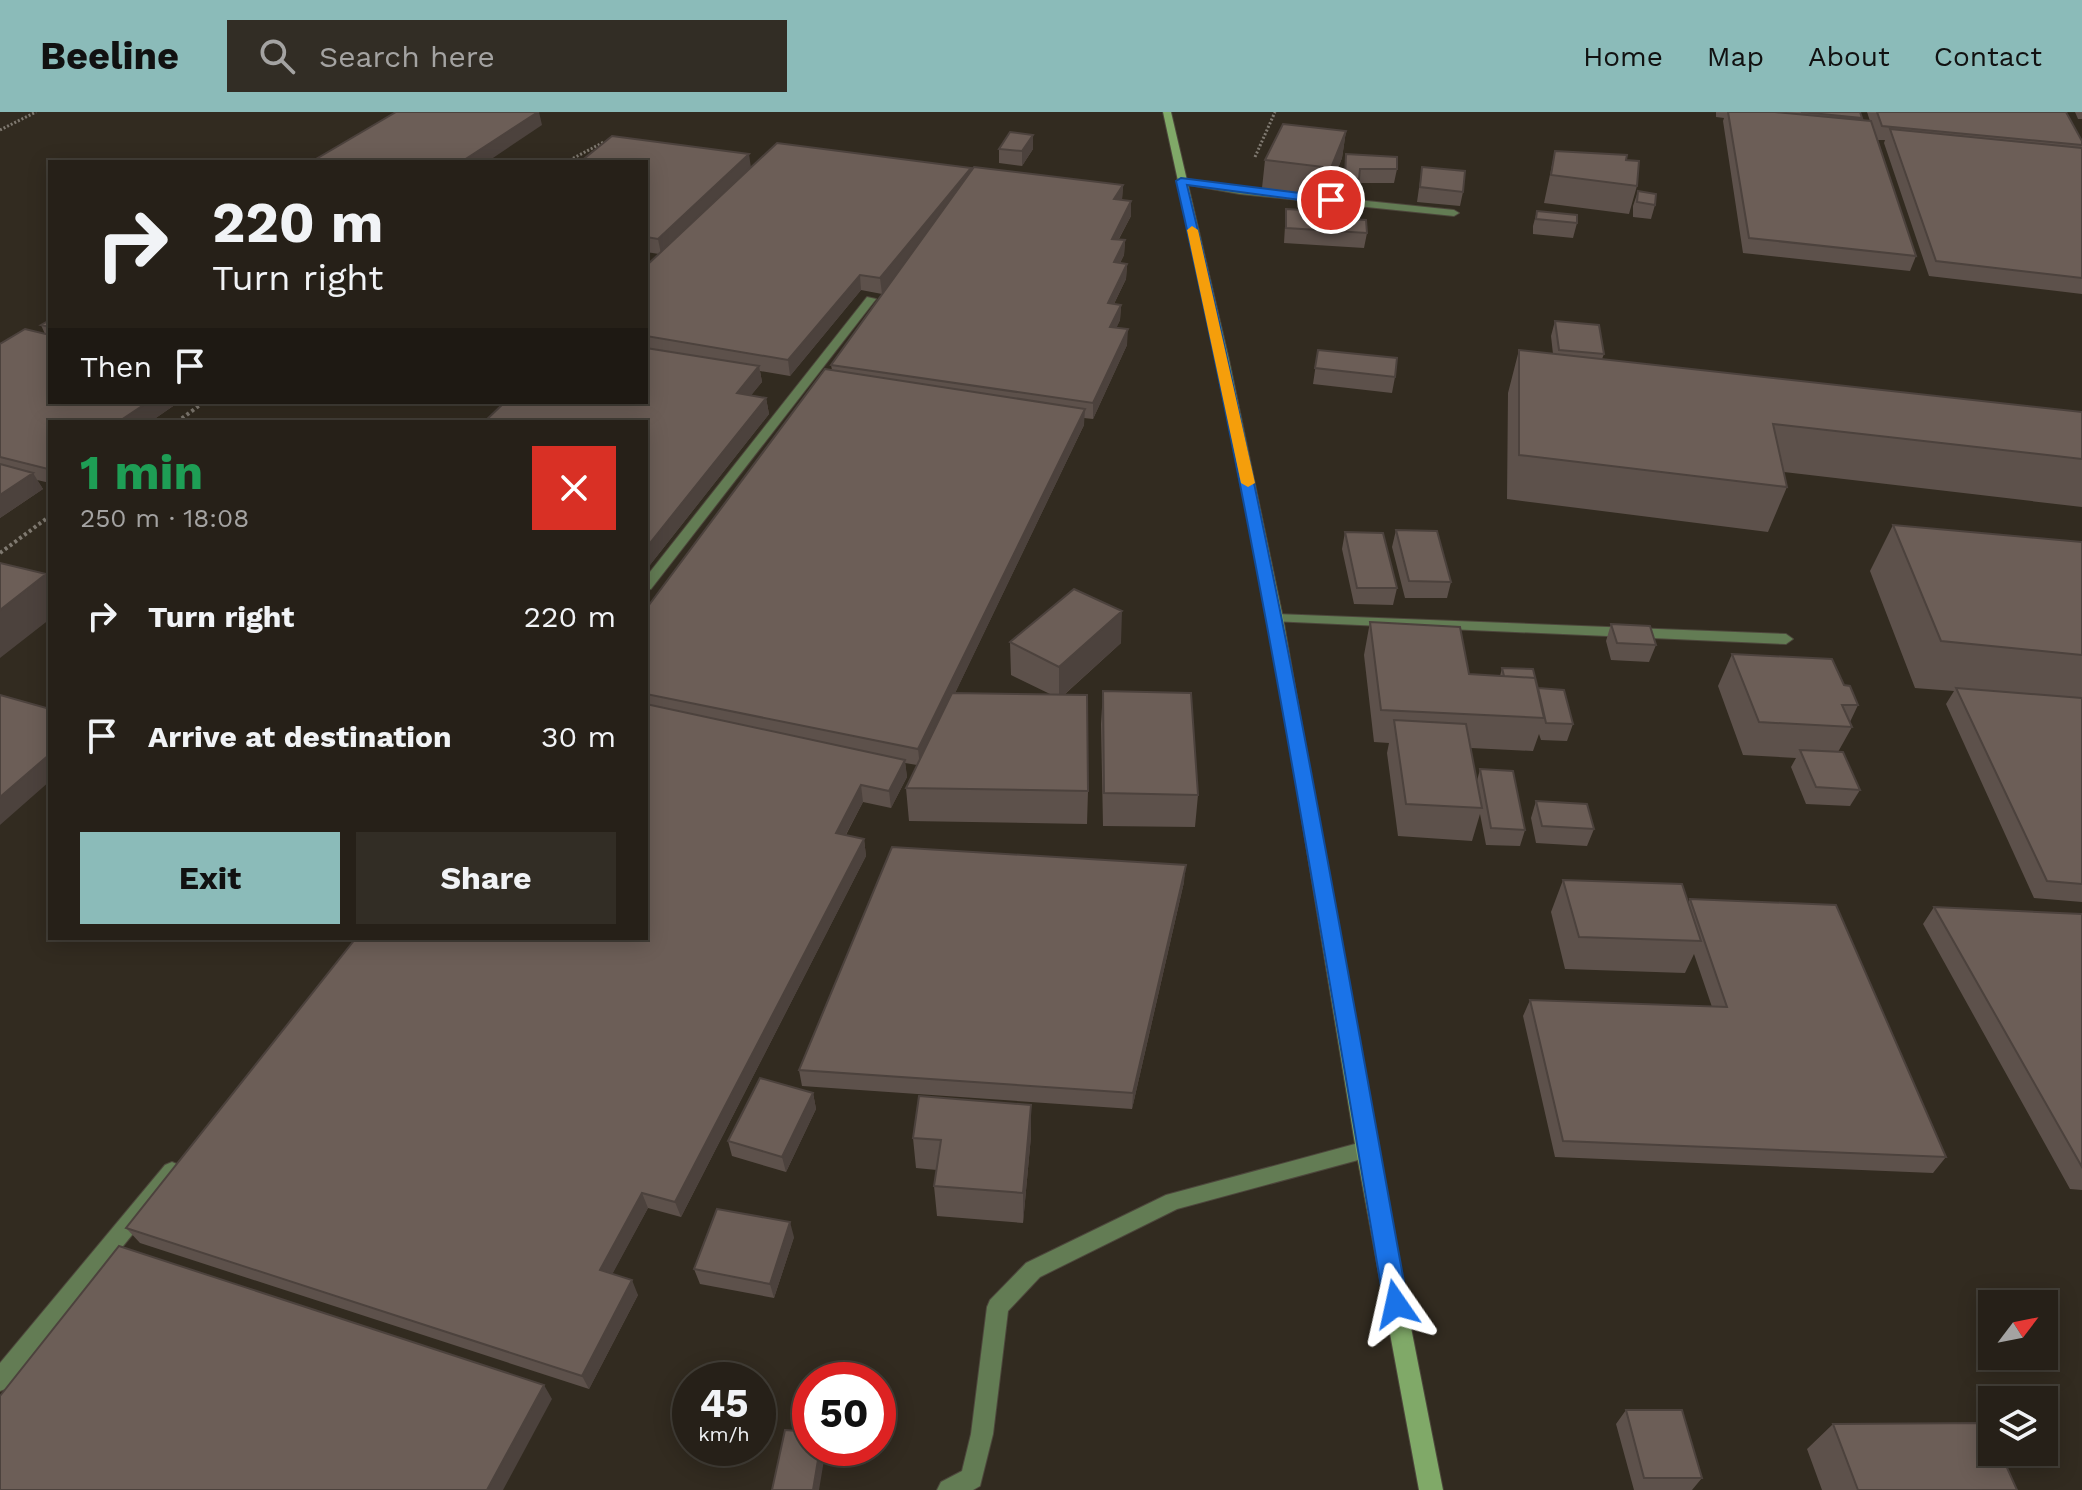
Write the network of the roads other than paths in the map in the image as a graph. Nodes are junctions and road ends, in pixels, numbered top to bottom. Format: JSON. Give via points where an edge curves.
{"nodes":[{"id":1,"x":1167,"y":112,"type":"edge"},
{"id":2,"x":1181,"y":181,"type":"junction"},
{"id":3,"x":1454,"y":213,"type":"dead end"},
{"id":4,"x":871,"y":299,"type":"dead end"},
{"id":5,"x":648,"y":583,"type":"edge"},
{"id":6,"x":1276,"y":618,"type":"junction"},
{"id":7,"x":1786,"y":639,"type":"dead end"},
{"id":8,"x":1366,"y":1150,"type":"junction"},
{"id":9,"x":182,"y":1159,"type":"edge"},
{"id":10,"x":0,"y":1380,"type":"edge"},
{"id":11,"x":949,"y":1490,"type":"edge"},
{"id":12,"x":1431,"y":1490,"type":"edge"}],
"edges":[{"from":1,"to":2,"type":"main road"},
{"from":2,"to":3,"type":"street"},
{"from":2,"to":6,"type":"main road"},
{"from":4,"to":5,"type":"street"},
{"from":6,"to":7,"type":"street"},
{"from":6,"to":8,"type":"main road"},
{"from":8,"to":11,"type":"street","via":[[1173,1201],[1033,1270],[998,1307],[972,1478]]},
{"from":8,"to":12,"type":"main road"},
{"from":9,"to":10,"type":"street"}]}
